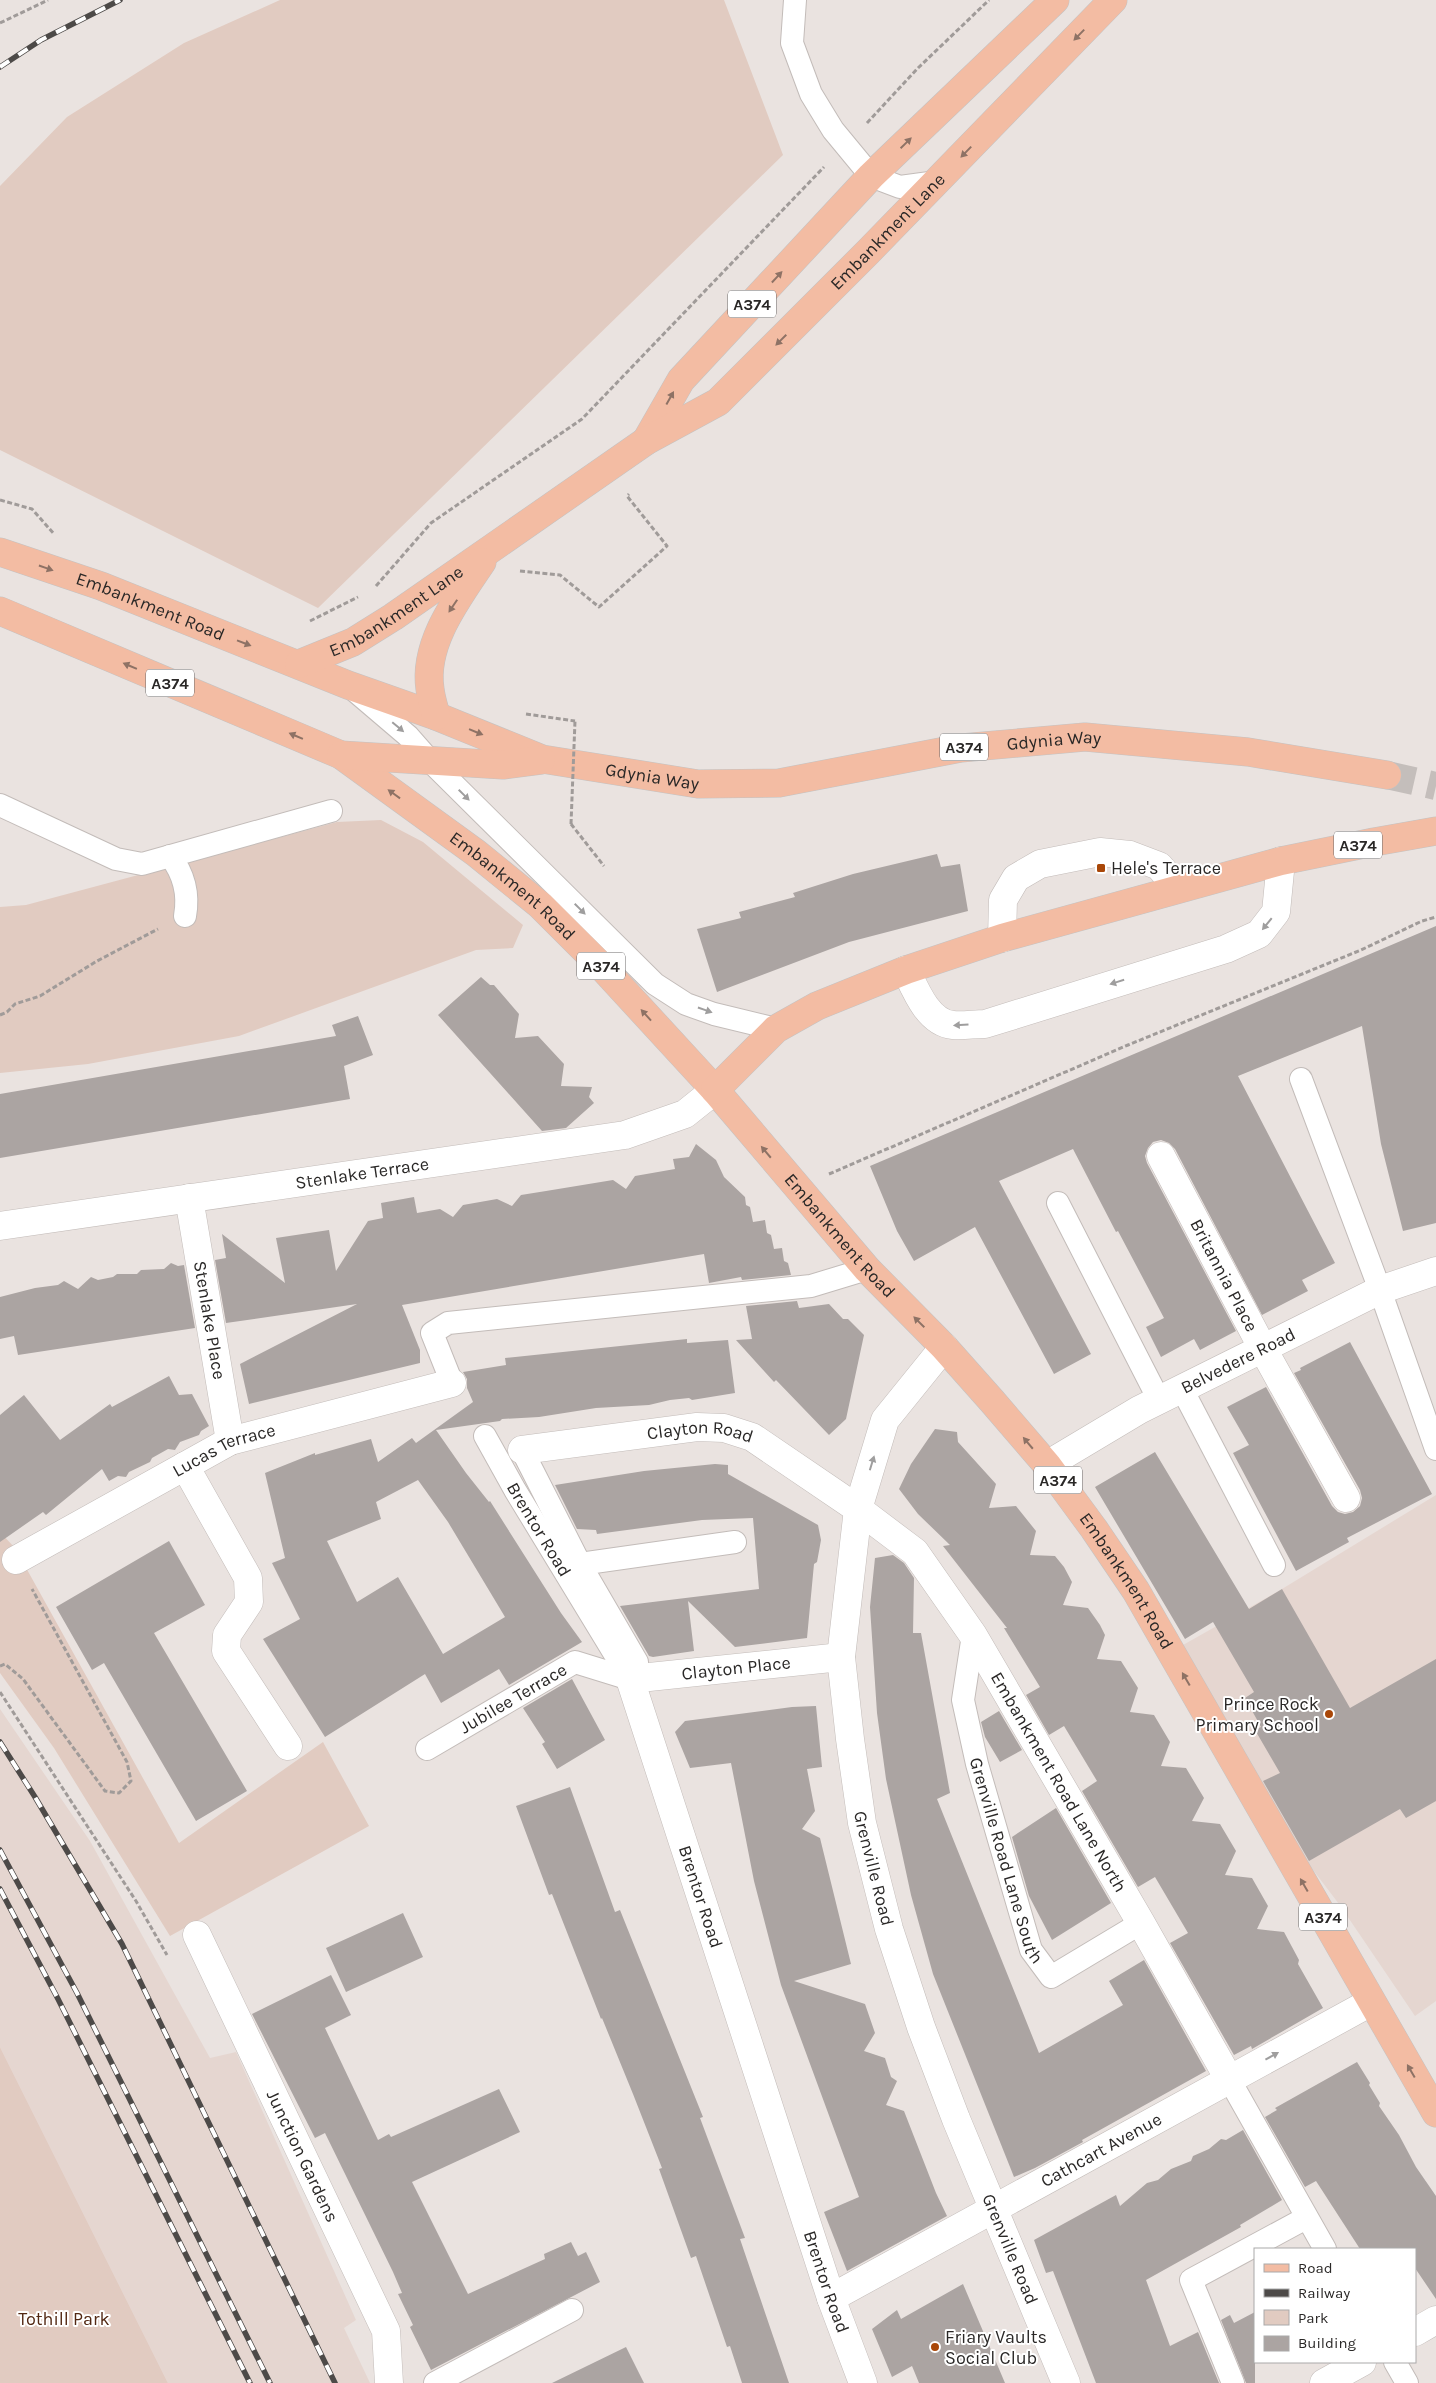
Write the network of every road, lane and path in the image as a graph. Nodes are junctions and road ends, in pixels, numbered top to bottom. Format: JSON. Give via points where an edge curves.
{"nodes":[{"id":1,"x":48,"y":0,"type":"edge"},
{"id":2,"x":795,"y":0,"type":"edge"},
{"id":3,"x":989,"y":0,"type":"edge"},
{"id":4,"x":1054,"y":0,"type":"edge"},
{"id":5,"x":1113,"y":0,"type":"edge"},
{"id":6,"x":0,"y":23,"type":"edge"},
{"id":7,"x":846,"y":145,"type":"junction"},
{"id":8,"x":871,"y":176,"type":"junction"},
{"id":9,"x":937,"y":182,"type":"junction"},
{"id":10,"x":646,"y":441,"type":"junction"},
{"id":11,"x":490,"y":551,"type":"junction"},
{"id":12,"x":0,"y":552,"type":"edge"},
{"id":13,"x":515,"y":570,"type":"dead end"},
{"id":14,"x":373,"y":589,"type":"dead end"},
{"id":15,"x":364,"y":594,"type":"dead end"},
{"id":16,"x":599,"y":607,"type":"dead end"},
{"id":17,"x":0,"y":611,"type":"edge"},
{"id":18,"x":305,"y":624,"type":"dead end"},
{"id":19,"x":299,"y":664,"type":"junction"},
{"id":20,"x":348,"y":684,"type":"junction"},
{"id":21,"x":520,"y":714,"type":"dead end"},
{"id":22,"x":436,"y":716,"type":"junction"},
{"id":23,"x":340,"y":755,"type":"junction"},
{"id":24,"x":542,"y":760,"type":"junction"},
{"id":25,"x":430,"y":761,"type":"junction"},
{"id":26,"x":1387,"y":775,"type":"tunnel mouth"},
{"id":27,"x":0,"y":805,"type":"edge"},
{"id":28,"x":330,"y":811,"type":"dead end"},
{"id":29,"x":1436,"y":831,"type":"edge"},
{"id":30,"x":170,"y":856,"type":"junction"},
{"id":31,"x":1281,"y":861,"type":"junction"},
{"id":32,"x":604,"y":866,"type":"dead end"},
{"id":33,"x":1178,"y":888,"type":"junction"},
{"id":34,"x":185,"y":916,"type":"joint"},
{"id":35,"x":1436,"y":917,"type":"edge"},
{"id":36,"x":1002,"y":938,"type":"junction"},
{"id":37,"x":906,"y":970,"type":"junction"},
{"id":38,"x":0,"y":1015,"type":"edge"},
{"id":39,"x":776,"y":1029,"type":"junction"},
{"id":40,"x":1301,"y":1079,"type":"dead end"},
{"id":41,"x":715,"y":1090,"type":"junction"},
{"id":42,"x":1161,"y":1156,"type":"dead end"},
{"id":43,"x":796,"y":1188,"type":"junction"},
{"id":44,"x":189,"y":1198,"type":"junction"},
{"id":45,"x":1058,"y":1202,"type":"dead end"},
{"id":46,"x":0,"y":1226,"type":"edge"},
{"id":47,"x":867,"y":1269,"type":"junction"},
{"id":48,"x":1436,"y":1271,"type":"edge"},
{"id":49,"x":1380,"y":1290,"type":"junction"},
{"id":50,"x":944,"y":1347,"type":"junction"},
{"id":51,"x":1263,"y":1349,"type":"junction"},
{"id":52,"x":452,"y":1383,"type":"joint"},
{"id":53,"x":1171,"y":1394,"type":"junction"},
{"id":54,"x":485,"y":1436,"type":"dead end"},
{"id":55,"x":230,"y":1441,"type":"junction"},
{"id":56,"x":1436,"y":1449,"type":"edge"},
{"id":57,"x":522,"y":1450,"type":"joint"},
{"id":58,"x":1047,"y":1465,"type":"junction"},
{"id":59,"x":185,"y":1466,"type":"junction"},
{"id":60,"x":1346,"y":1498,"type":"dead end"},
{"id":61,"x":858,"y":1509,"type":"junction"},
{"id":62,"x":735,"y":1542,"type":"dead end"},
{"id":63,"x":16,"y":1560,"type":"joint"},
{"id":64,"x":580,"y":1564,"type":"junction"},
{"id":65,"x":1274,"y":1565,"type":"dead end"},
{"id":66,"x":973,"y":1635,"type":"junction"},
{"id":67,"x":841,"y":1657,"type":"junction"},
{"id":68,"x":0,"y":1666,"type":"edge"},
{"id":69,"x":638,"y":1679,"type":"junction"},
{"id":70,"x":0,"y":1692,"type":"edge"},
{"id":71,"x":288,"y":1746,"type":"dead end"},
{"id":72,"x":427,"y":1749,"type":"dead end"},
{"id":73,"x":1142,"y":1922,"type":"junction"},
{"id":74,"x":198,"y":1935,"type":"dead end"},
{"id":75,"x":170,"y":1960,"type":"dead end"},
{"id":76,"x":1371,"y":2002,"type":"junction"},
{"id":77,"x":1229,"y":2079,"type":"junction"},
{"id":78,"x":1436,"y":2113,"type":"edge"},
{"id":79,"x":994,"y":2208,"type":"junction"},
{"id":80,"x":1306,"y":2218,"type":"junction"},
{"id":81,"x":1324,"y":2248,"type":"edge"},
{"id":82,"x":831,"y":2298,"type":"junction"},
{"id":83,"x":572,"y":2310,"type":"dead end"},
{"id":84,"x":1436,"y":2320,"type":"edge"},
{"id":85,"x":1416,"y":2331,"type":"edge"},
{"id":86,"x":1360,"y":2363,"type":"edge"},
{"id":87,"x":1396,"y":2363,"type":"edge"},
{"id":88,"x":389,"y":2383,"type":"edge"},
{"id":89,"x":435,"y":2383,"type":"edge"},
{"id":90,"x":863,"y":2383,"type":"edge"},
{"id":91,"x":1066,"y":2383,"type":"edge"},
{"id":92,"x":1233,"y":2383,"type":"edge"},
{"id":93,"x":1324,"y":2383,"type":"edge"},
{"id":94,"x":1407,"y":2383,"type":"edge"}],
"edges":[{"from":1,"to":6,"type":"path"},
{"from":2,"to":7,"type":"lane","via":[[792,43],[810,94]]},
{"from":3,"to":7,"type":"path","via":[[918,68]]},
{"from":8,"to":4,"type":"main road","name":"Embankment Lane","number":"A374","one_way":true},
{"from":5,"to":9,"type":"main road","name":"Embankment Lane","number":"A374","one_way":true},
{"from":7,"to":8,"type":"lane"},
{"from":7,"to":14,"type":"path","via":[[582,419],[431,523]]},
{"from":8,"to":9,"type":"lane","via":[[900,187]]},
{"from":10,"to":8,"type":"main road","name":"Embankment Lane","number":"A374","one_way":true,"via":[[681,380]]},
{"from":9,"to":10,"type":"main road","name":"Embankment Lane","number":"A374","one_way":true,"via":[[718,402]]},
{"from":10,"to":11,"type":"main road","name":"Embankment Lane","number":"A374"},
{"from":11,"to":19,"type":"main road","name":"Embankment Lane","number":"A374","via":[[353,642]]},
{"from":11,"to":22,"type":"main road","name":"Embankment Lane","number":"A374","one_way":true,"via":[[446,616],[432,653],[429,688]]},
{"from":12,"to":19,"type":"main road","name":"Embankment Road","number":"A374","one_way":true,"via":[[101,586]]},
{"from":13,"to":16,"type":"path","via":[[560,575]]},
{"from":15,"to":18,"type":"path"},
{"from":23,"to":17,"type":"main road","name":"Embankment Road","number":"A374","one_way":true},
{"from":19,"to":20,"type":"main road","name":"Gdynia Way","number":"A374"},
{"from":20,"to":22,"type":"main road","name":"Gdynia Way","number":"A374"},
{"from":20,"to":25,"type":"lane","name":"Embankment Road","one_way":true,"via":[[408,736]]},
{"from":21,"to":32,"type":"path","bridge":true,"via":[[575,721],[571,824]]},
{"from":22,"to":24,"type":"main road","name":"Gdynia Way","number":"A374","one_way":true},
{"from":23,"to":25,"type":"main road","name":"Gdynia Way","number":"A374"},
{"from":41,"to":23,"type":"main road","name":"Embankment Road","number":"A374","one_way":true,"via":[[602,966],[540,905]]},
{"from":24,"to":25,"type":"main road","name":"Gdynia Way","number":"A374","via":[[503,765]]},
{"from":24,"to":26,"type":"main road","name":"Gdynia Way","number":"A374","via":[[698,784],[779,783],[962,748],[1085,737],[1248,752]]},
{"from":25,"to":39,"type":"lane","name":"Embankment Road","one_way":true,"via":[[655,984],[686,1004]]},
{"from":27,"to":30,"type":"lane","via":[[116,859],[142,864]]},
{"from":28,"to":30,"type":"lane"},
{"from":29,"to":31,"type":"main road","number":"A374"},
{"from":30,"to":34,"type":"lane","via":[[185,884],[188,900]]},
{"from":31,"to":33,"type":"main road","number":"A374"},
{"from":31,"to":37,"type":"street","one_way":true,"via":[[1276,912],[1259,934],[1226,949],[985,1024],[951,1025],[933,1015],[920,1000]]},
{"from":33,"to":36,"type":"main road","number":"A374"},
{"from":33,"to":36,"type":"street","via":[[1158,866],[1130,855],[1100,852],[1040,864],[1016,878],[1003,900]]},
{"from":34,"to":38,"type":"path","via":[[97,961],[40,996],[15,1004]]},
{"from":35,"to":43,"type":"path"},
{"from":36,"to":37,"type":"main road","number":"A374"},
{"from":37,"to":39,"type":"main road","number":"A374","via":[[817,1006]]},
{"from":39,"to":41,"type":"main road","number":"A374"},
{"from":40,"to":49,"type":"lane"},
{"from":43,"to":41,"type":"main road","name":"Embankment Road","number":"A374","one_way":true},
{"from":41,"to":44,"type":"street","name":"Stenlake Terrace","via":[[685,1114],[624,1135]]},
{"from":42,"to":51,"type":"street","name":"Britannia Place"},
{"from":43,"to":47,"type":"main road","name":"Embankment Road","number":"A374"},
{"from":44,"to":46,"type":"street","name":"Stenlake Terrace"},
{"from":44,"to":55,"type":"street","name":"Stenlake Place"},
{"from":45,"to":53,"type":"lane"},
{"from":50,"to":47,"type":"main road","name":"Embankment Road","number":"A374","one_way":true},
{"from":47,"to":52,"type":"lane","via":[[811,1286],[448,1323],[432,1333]]},
{"from":48,"to":49,"type":"street","name":"Belvedere Road"},
{"from":49,"to":51,"type":"street","name":"Belvedere Road"},
{"from":49,"to":56,"type":"lane"},
{"from":58,"to":50,"type":"main road","name":"Embankment Road","number":"A374","one_way":true},
{"from":61,"to":50,"type":"street","name":"Grenville Road","one_way":true,"via":[[885,1420]]},
{"from":51,"to":53,"type":"street","name":"Belvedere Road"},
{"from":51,"to":60,"type":"street","name":"Britannia Place"},
{"from":52,"to":55,"type":"street","name":"Lucas Terrace"},
{"from":53,"to":58,"type":"street","name":"Belvedere Road"},
{"from":53,"to":65,"type":"lane"},
{"from":54,"to":69,"type":"lane","name":"Brentor Road","via":[[515,1490]]},
{"from":55,"to":59,"type":"street","name":"Lucas Terrace"},
{"from":57,"to":61,"type":"street","name":"Clayton Road","via":[[697,1426],[724,1428],[752,1437]]},
{"from":57,"to":64,"type":"lane"},
{"from":76,"to":58,"type":"main road","name":"Embankment Road","number":"A374","one_way":true,"via":[[1136,1592]]},
{"from":59,"to":63,"type":"street","name":"Lucas Terrace"},
{"from":59,"to":71,"type":"street","via":[[248,1578],[248,1602],[227,1635],[226,1651]]},
{"from":61,"to":66,"type":"street","name":"Embankment Road Lane North","via":[[915,1552]]},
{"from":61,"to":67,"type":"street","name":"Grenville Road"},
{"from":62,"to":64,"type":"lane"},
{"from":63,"to":68,"type":"path","via":[[127,1762],[131,1781],[119,1793],[105,1791],[23,1679],[5,1664]]},
{"from":64,"to":69,"type":"lane"},
{"from":66,"to":73,"type":"street","name":"Embankment Road Lane North"},
{"from":66,"to":73,"type":"lane","name":"Grenville Road Lane South","via":[[963,1700],[977,1764],[1031,1950],[1051,1977]]},
{"from":67,"to":69,"type":"street","name":"Clayton Place"},
{"from":67,"to":79,"type":"street","name":"Grenville Road","via":[[862,1823],[889,1929],[920,2027]]},
{"from":69,"to":72,"type":"lane","name":"Jubilee Terrace","via":[[575,1662]]},
{"from":69,"to":82,"type":"street","name":"Brentor Road"},
{"from":70,"to":75,"type":"path"},
{"from":73,"to":77,"type":"street","name":"Embankment Road Lane North"},
{"from":74,"to":88,"type":"street","name":"Junction Gardens","via":[[386,2331]]},
{"from":77,"to":76,"type":"street","name":"Cathcart Avenue","one_way":true},
{"from":78,"to":76,"type":"main road","name":"Embankment Road","number":"A374","one_way":true},
{"from":77,"to":79,"type":"street","name":"Cathcart Avenue"},
{"from":77,"to":80,"type":"lane"},
{"from":79,"to":82,"type":"street","name":"Cathcart Avenue"},
{"from":79,"to":91,"type":"street","name":"Grenville Road"},
{"from":80,"to":81,"type":"lane"},
{"from":80,"to":92,"type":"lane","via":[[1191,2280]]},
{"from":82,"to":90,"type":"street","name":"Brentor Road"},
{"from":83,"to":89,"type":"lane"},
{"from":84,"to":85,"type":"street"},
{"from":86,"to":93,"type":"street"},
{"from":87,"to":94,"type":"lane"}]}
